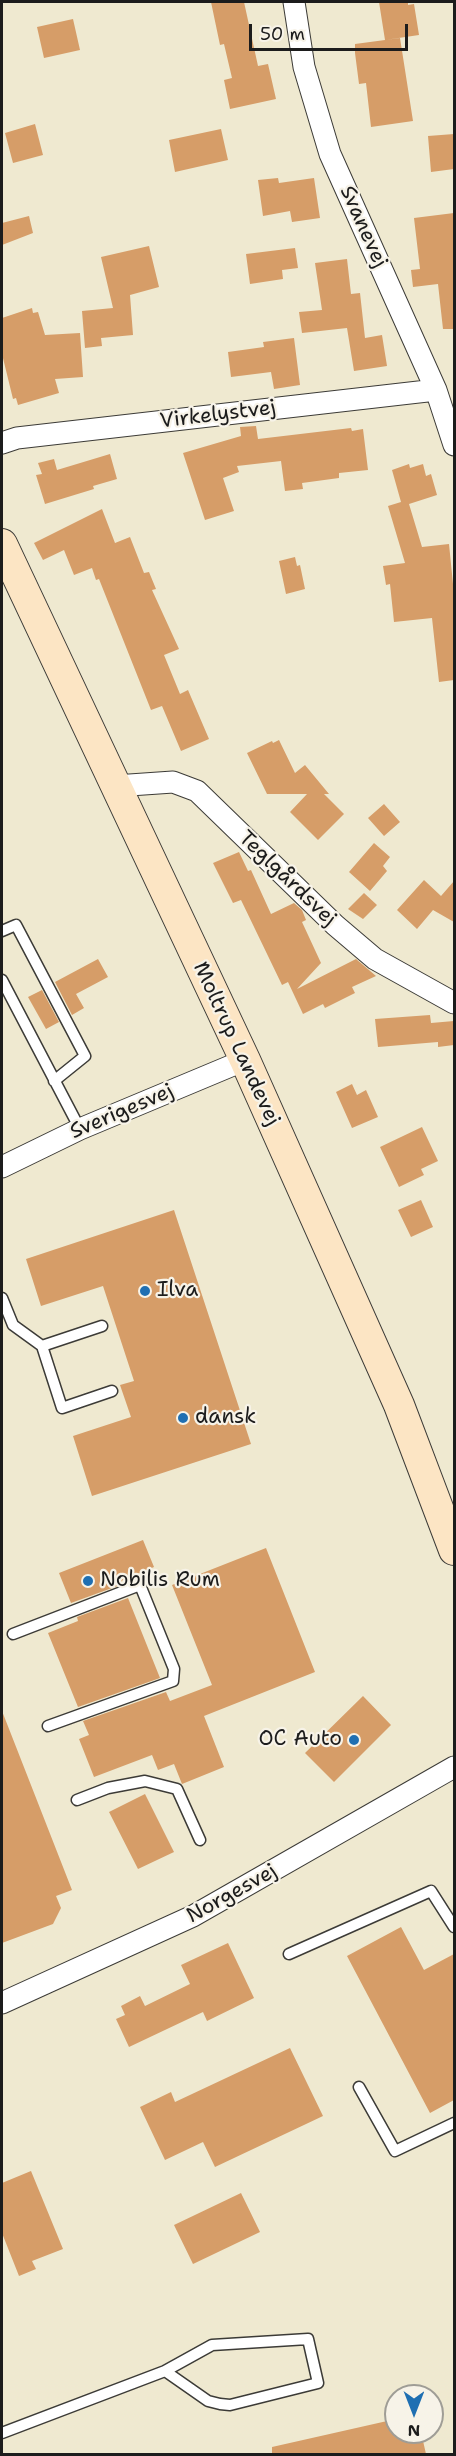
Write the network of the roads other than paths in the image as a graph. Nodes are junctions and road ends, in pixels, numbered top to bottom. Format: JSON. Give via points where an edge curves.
{"nodes":[{"id":1,"x":294,"y":2,"type":"edge"},
{"id":2,"x":436,"y":390,"type":"junction"},
{"id":3,"x":2,"y":443,"type":"edge"},
{"id":4,"x":454,"y":445,"type":"edge"},
{"id":5,"x":2,"y":544,"type":"edge"},
{"id":6,"x":115,"y":786,"type":"junction"},
{"id":7,"x":2,"y":931,"type":"edge"},
{"id":8,"x":2,"y":980,"type":"edge"},
{"id":9,"x":454,"y":1003,"type":"edge"},
{"id":10,"x":245,"y":1060,"type":"junction"},
{"id":11,"x":54,"y":1081,"type":"junction"},
{"id":12,"x":80,"y":1129,"type":"junction"},
{"id":13,"x":2,"y":1167,"type":"edge"},
{"id":14,"x":2,"y":1298,"type":"edge"},
{"id":15,"x":102,"y":1326,"type":"dead end"},
{"id":16,"x":42,"y":1346,"type":"junction"},
{"id":17,"x":112,"y":1391,"type":"dead end"},
{"id":18,"x":454,"y":1550,"type":"edge"},
{"id":19,"x":13,"y":1634,"type":"dead end"},
{"id":20,"x":48,"y":1726,"type":"dead end"},
{"id":21,"x":454,"y":1767,"type":"edge"},
{"id":22,"x":77,"y":1800,"type":"dead end"},
{"id":23,"x":200,"y":1840,"type":"dead end"},
{"id":24,"x":454,"y":1927,"type":"edge"},
{"id":25,"x":289,"y":1954,"type":"dead end"},
{"id":26,"x":2,"y":2003,"type":"edge"},
{"id":27,"x":359,"y":2087,"type":"dead end"},
{"id":28,"x":454,"y":2123,"type":"edge"},
{"id":29,"x":165,"y":2371,"type":"junction"},
{"id":30,"x":2,"y":2433,"type":"edge"}],
"edges":[{"from":1,"to":2,"type":"street","name":"Svanevej","via":[[304,67],[330,154]]},
{"from":2,"to":3,"type":"street","name":"Virkelystvej","via":[[17,438]]},
{"from":2,"to":4,"type":"street","name":"Svanevej"},
{"from":5,"to":6,"type":"street","name":"Moltrup Landevej"},
{"from":6,"to":9,"type":"street","name":"Teglgårdsvej","via":[[173,782],[197,791],[375,959]]},
{"from":6,"to":10,"type":"street","name":"Moltrup Landevej"},
{"from":7,"to":11,"type":"lane","via":[[16,925],[85,1056]]},
{"from":8,"to":11,"type":"lane"},
{"from":10,"to":12,"type":"street","name":"Sverigesvej"},
{"from":10,"to":18,"type":"street","name":"Moltrup Landevej","via":[[399,1405]]},
{"from":11,"to":12,"type":"lane"},
{"from":12,"to":13,"type":"street","name":"Sverigesvej"},
{"from":14,"to":16,"type":"lane","via":[[13,1325]]},
{"from":15,"to":16,"type":"lane"},
{"from":16,"to":17,"type":"lane","via":[[62,1408]]},
{"from":19,"to":20,"type":"lane","via":[[140,1585],[174,1669],[173,1681]]},
{"from":21,"to":26,"type":"street","name":"Norgesvej","via":[[193,1916]]},
{"from":22,"to":23,"type":"lane","via":[[108,1788],[145,1781],[177,1790]]},
{"from":24,"to":25,"type":"lane","via":[[431,1891]]},
{"from":27,"to":28,"type":"lane","via":[[394,2151]]},
{"from":29,"to":29,"type":"lane","via":[[208,2401],[230,2405],[318,2383],[308,2339],[212,2345]]},
{"from":29,"to":30,"type":"lane"}]}
